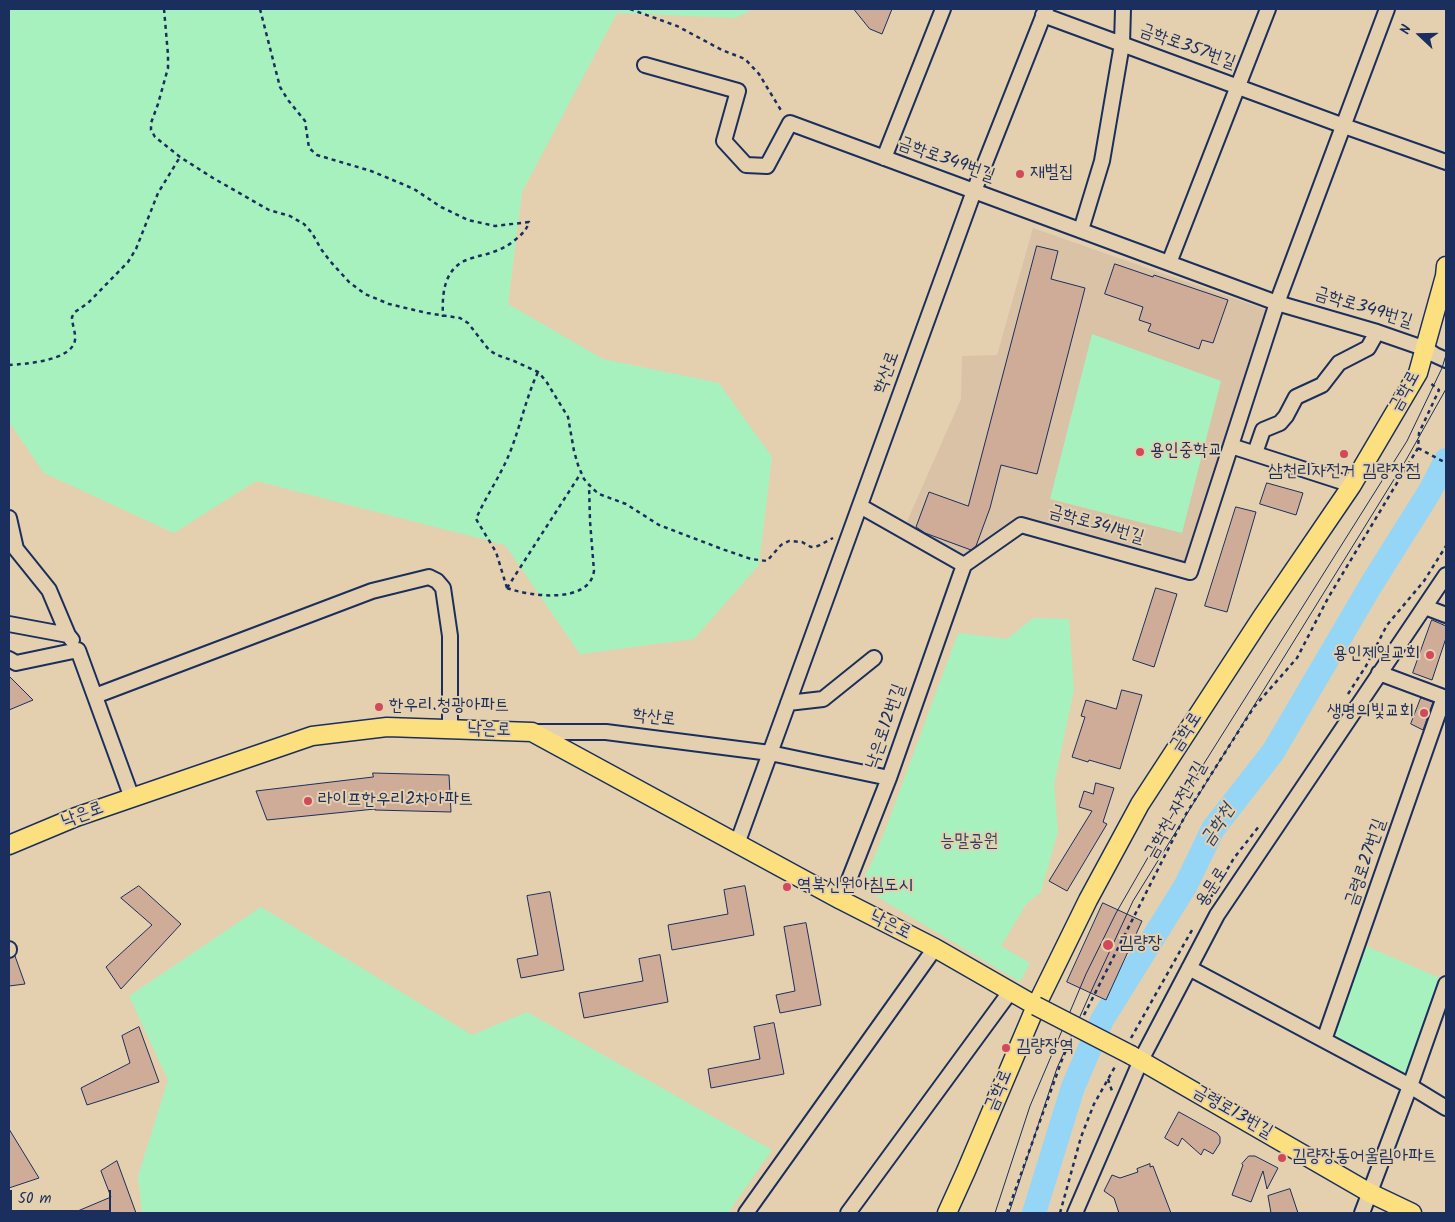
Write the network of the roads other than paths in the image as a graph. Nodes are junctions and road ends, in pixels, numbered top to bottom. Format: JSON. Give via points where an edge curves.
{"nodes":[{"id":1,"x":943,"y":9,"type":"edge"},
{"id":2,"x":1123,"y":9,"type":"edge"},
{"id":3,"x":1268,"y":9,"type":"edge"},
{"id":4,"x":1387,"y":9,"type":"edge"},
{"id":5,"x":1044,"y":12,"type":"edge"},
{"id":6,"x":1122,"y":44,"type":"junction"},
{"id":7,"x":645,"y":65,"type":"dead end"},
{"id":8,"x":1238,"y":87,"type":"junction"},
{"id":9,"x":1344,"y":126,"type":"junction"},
{"id":10,"x":884,"y":158,"type":"junction"},
{"id":11,"x":1446,"y":162,"type":"edge"},
{"id":12,"x":974,"y":191,"type":"junction"},
{"id":13,"x":1081,"y":230,"type":"junction"},
{"id":14,"x":1170,"y":263,"type":"junction"},
{"id":15,"x":1446,"y":266,"type":"edge"},
{"id":16,"x":1277,"y":303,"type":"junction"},
{"id":17,"x":1378,"y":332,"type":"junction"},
{"id":18,"x":1436,"y":355,"type":"edge"},
{"id":19,"x":1231,"y":446,"type":"junction"},
{"id":20,"x":1255,"y":453,"type":"junction"},
{"id":21,"x":1352,"y":485,"type":"junction"},
{"id":22,"x":860,"y":506,"type":"junction"},
{"id":23,"x":9,"y":518,"type":"edge"},
{"id":24,"x":964,"y":565,"type":"junction"},
{"id":25,"x":1446,"y":575,"type":"edge"},
{"id":26,"x":1425,"y":607,"type":"junction"},
{"id":27,"x":1446,"y":615,"type":"edge"},
{"id":28,"x":9,"y":624,"type":"edge"},
{"id":29,"x":68,"y":635,"type":"junction"},
{"id":30,"x":78,"y":650,"type":"junction"},
{"id":31,"x":874,"y":658,"type":"dead end"},
{"id":32,"x":9,"y":659,"type":"edge"},
{"id":33,"x":1379,"y":673,"type":"junction"},
{"id":34,"x":95,"y":696,"type":"junction"},
{"id":35,"x":1445,"y":698,"type":"edge"},
{"id":36,"x":788,"y":703,"type":"junction"},
{"id":37,"x":450,"y":729,"type":"junction"},
{"id":38,"x":532,"y":732,"type":"junction"},
{"id":39,"x":770,"y":753,"type":"junction"},
{"id":40,"x":889,"y":778,"type":"junction"},
{"id":41,"x":132,"y":798,"type":"junction"},
{"id":42,"x":736,"y":844,"type":"junction"},
{"id":43,"x":9,"y":845,"type":"edge"},
{"id":44,"x":841,"y":900,"type":"junction"},
{"id":45,"x":934,"y":948,"type":"junction"},
{"id":46,"x":1189,"y":968,"type":"junction"},
{"id":47,"x":1446,"y":984,"type":"edge"},
{"id":48,"x":1010,"y":992,"type":"junction"},
{"id":49,"x":1036,"y":1006,"type":"junction"},
{"id":50,"x":1324,"y":1040,"type":"junction"},
{"id":51,"x":1136,"y":1057,"type":"junction"},
{"id":52,"x":1410,"y":1086,"type":"junction"},
{"id":53,"x":1446,"y":1108,"type":"edge"},
{"id":54,"x":1370,"y":1193,"type":"junction"},
{"id":55,"x":746,"y":1213,"type":"edge"},
{"id":56,"x":848,"y":1213,"type":"edge"},
{"id":57,"x":947,"y":1213,"type":"edge"},
{"id":58,"x":1075,"y":1213,"type":"edge"},
{"id":59,"x":1362,"y":1213,"type":"edge"},
{"id":60,"x":1412,"y":1213,"type":"edge"}],
"edges":[{"from":1,"to":10,"type":"street","name":"금학로349번길"},
{"from":2,"to":6,"type":"street","name":"금학로357번길"},
{"from":3,"to":8,"type":"street","name":"금학로357번길"},
{"from":4,"to":9,"type":"street"},
{"from":5,"to":6,"type":"street","name":"금학로357번길"},
{"from":5,"to":12,"type":"street","name":"학산로"},
{"from":6,"to":8,"type":"street","name":"금학로357번길"},
{"from":6,"to":13,"type":"street","via":[[1102,161]]},
{"from":7,"to":10,"type":"street","name":"금학로349번길","via":[[738,91],[724,141],[746,165],[767,166],[790,124]]},
{"from":8,"to":9,"type":"street","name":"금학로357번길"},
{"from":8,"to":14,"type":"street"},
{"from":9,"to":11,"type":"street","name":"금학로357번길"},
{"from":9,"to":16,"type":"street"},
{"from":10,"to":12,"type":"street","name":"금학로349번길"},
{"from":12,"to":13,"type":"street","name":"금학로349번길"},
{"from":12,"to":22,"type":"street","name":"학산로"},
{"from":13,"to":14,"type":"street","name":"금학로349번길"},
{"from":14,"to":16,"type":"street","name":"금학로349번길"},
{"from":15,"to":18,"type":"main road","name":"금학로"},
{"from":16,"to":17,"type":"street","name":"금학로349번길"},
{"from":16,"to":19,"type":"street"},
{"from":17,"to":18,"type":"street","name":"금학로349번길"},
{"from":17,"to":20,"type":"street","via":[[1368,348],[1339,363],[1322,384],[1296,397],[1280,423],[1263,430]]},
{"from":18,"to":21,"type":"main road","name":"금학로","via":[[1418,374]]},
{"from":19,"to":20,"type":"street"},
{"from":19,"to":24,"type":"street","name":"금학로341번길","via":[[1190,572],[1021,525]]},
{"from":20,"to":21,"type":"street"},
{"from":21,"to":49,"type":"main road","name":"금학로","via":[[1140,804]]},
{"from":22,"to":24,"type":"street"},
{"from":22,"to":36,"type":"street","name":"학산로"},
{"from":23,"to":29,"type":"street","via":[[16,549],[48,590]]},
{"from":24,"to":40,"type":"street","name":"낙은로12번길"},
{"from":25,"to":26,"type":"street","name":"용문로"},
{"from":26,"to":27,"type":"street"},
{"from":26,"to":33,"type":"street","name":"용문로"},
{"from":28,"to":29,"type":"street"},
{"from":29,"to":30,"type":"street"},
{"from":30,"to":32,"type":"street","via":[[16,663]]},
{"from":30,"to":34,"type":"street"},
{"from":31,"to":36,"type":"street","via":[[823,698]]},
{"from":33,"to":35,"type":"street"},
{"from":33,"to":46,"type":"street","name":"용문로","via":[[1217,915]]},
{"from":34,"to":37,"type":"street","via":[[372,591],[429,578],[442,588],[450,636]]},
{"from":34,"to":41,"type":"street"},
{"from":35,"to":50,"type":"street","name":"금령로27번길"},
{"from":36,"to":39,"type":"street","name":"학산로"},
{"from":37,"to":38,"type":"main road","name":"낙은로"},
{"from":37,"to":41,"type":"main road","name":"낙은로","via":[[387,727],[312,736]]},
{"from":38,"to":39,"type":"street","name":"학산로","via":[[606,732]]},
{"from":38,"to":42,"type":"main road","name":"낙은로"},
{"from":39,"to":40,"type":"street"},
{"from":39,"to":42,"type":"street","name":"학산로"},
{"from":40,"to":44,"type":"street","name":"낙은로12번길"},
{"from":41,"to":43,"type":"main road","name":"낙은로"},
{"from":42,"to":44,"type":"main road","name":"낙은로"},
{"from":44,"to":45,"type":"main road","name":"낙은로"},
{"from":45,"to":48,"type":"main road","name":"낙은로"},
{"from":45,"to":55,"type":"street","name":"낙은로"},
{"from":46,"to":50,"type":"street"},
{"from":46,"to":51,"type":"street","name":"용문로"},
{"from":47,"to":52,"type":"street"},
{"from":48,"to":49,"type":"main road","name":"낙은로"},
{"from":48,"to":56,"type":"street"},
{"from":49,"to":51,"type":"main road","name":"금령로13번길","bridge":true},
{"from":49,"to":57,"type":"main road","name":"금학로"},
{"from":50,"to":52,"type":"street"},
{"from":51,"to":54,"type":"main road","name":"금령로13번길"},
{"from":51,"to":58,"type":"street","name":"용문로"},
{"from":52,"to":53,"type":"street"},
{"from":52,"to":54,"type":"street"},
{"from":54,"to":59,"type":"street"},
{"from":54,"to":60,"type":"main road","name":"금령로13번길"}]}
